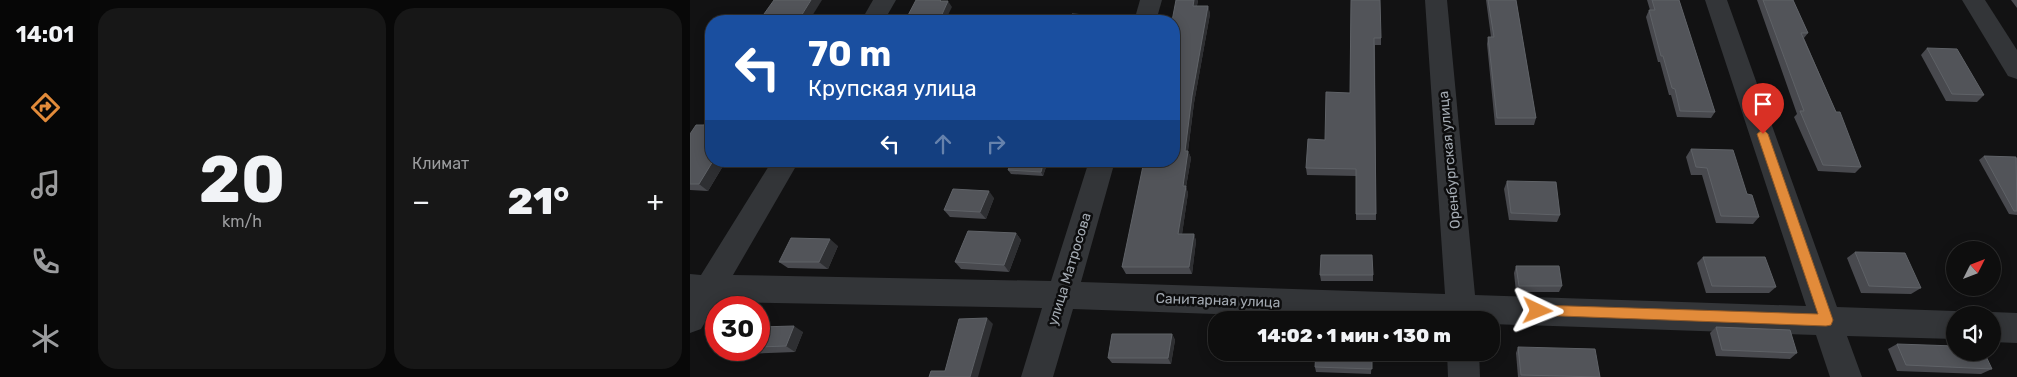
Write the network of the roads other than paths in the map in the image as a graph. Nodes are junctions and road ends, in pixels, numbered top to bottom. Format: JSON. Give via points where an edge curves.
{"nodes":[{"id":1,"x":885,"y":0,"type":"edge"},
{"id":2,"x":1151,"y":0,"type":"edge"},
{"id":3,"x":1436,"y":0,"type":"edge"},
{"id":4,"x":1716,"y":0,"type":"edge"},
{"id":5,"x":1973,"y":0,"type":"edge"},
{"id":6,"x":876,"y":15,"type":"edge"},
{"id":7,"x":1146,"y":15,"type":"edge"},
{"id":8,"x":2017,"y":70,"type":"edge"},
{"id":9,"x":782,"y":167,"type":"edge"},
{"id":10,"x":1100,"y":167,"type":"edge"},
{"id":11,"x":699,"y":288,"type":"edge"},
{"id":12,"x":1060,"y":295,"type":"junction"},
{"id":13,"x":1399,"y":311,"type":"edge"},
{"id":14,"x":1462,"y":311,"type":"edge"},
{"id":15,"x":1500,"y":315,"type":"edge"},
{"id":16,"x":690,"y":319,"type":"edge"},
{"id":17,"x":1826,"y":320,"type":"junction"},
{"id":18,"x":1946,"y":325,"type":"edge"},
{"id":19,"x":2001,"y":327,"type":"edge"},
{"id":20,"x":2017,"y":328,"type":"edge"},
{"id":21,"x":1463,"y":361,"type":"edge"},
{"id":22,"x":1038,"y":377,"type":"edge"},
{"id":23,"x":1464,"y":377,"type":"edge"},
{"id":24,"x":1846,"y":377,"type":"edge"}],
"edges":[{"from":1,"to":6,"type":"street"},
{"from":2,"to":7,"type":"street"},
{"from":3,"to":14,"type":"street","name":"Оренбургская улица"},
{"from":4,"to":17,"type":"street"},
{"from":5,"to":8,"type":"street"},
{"from":9,"to":11,"type":"street"},
{"from":10,"to":12,"type":"street","name":"улица Матросова"},
{"from":11,"to":12,"type":"street","name":"Санитарная улица"},
{"from":11,"to":16,"type":"street"},
{"from":12,"to":13,"type":"street","name":"Санитарная улица"},
{"from":12,"to":22,"type":"street","name":"улица Матросова"},
{"from":15,"to":17,"type":"street","name":"Санитарная улица"},
{"from":17,"to":18,"type":"street","name":"Санитарная улица"},
{"from":17,"to":24,"type":"street"},
{"from":19,"to":20,"type":"street"},
{"from":21,"to":23,"type":"street"}]}
